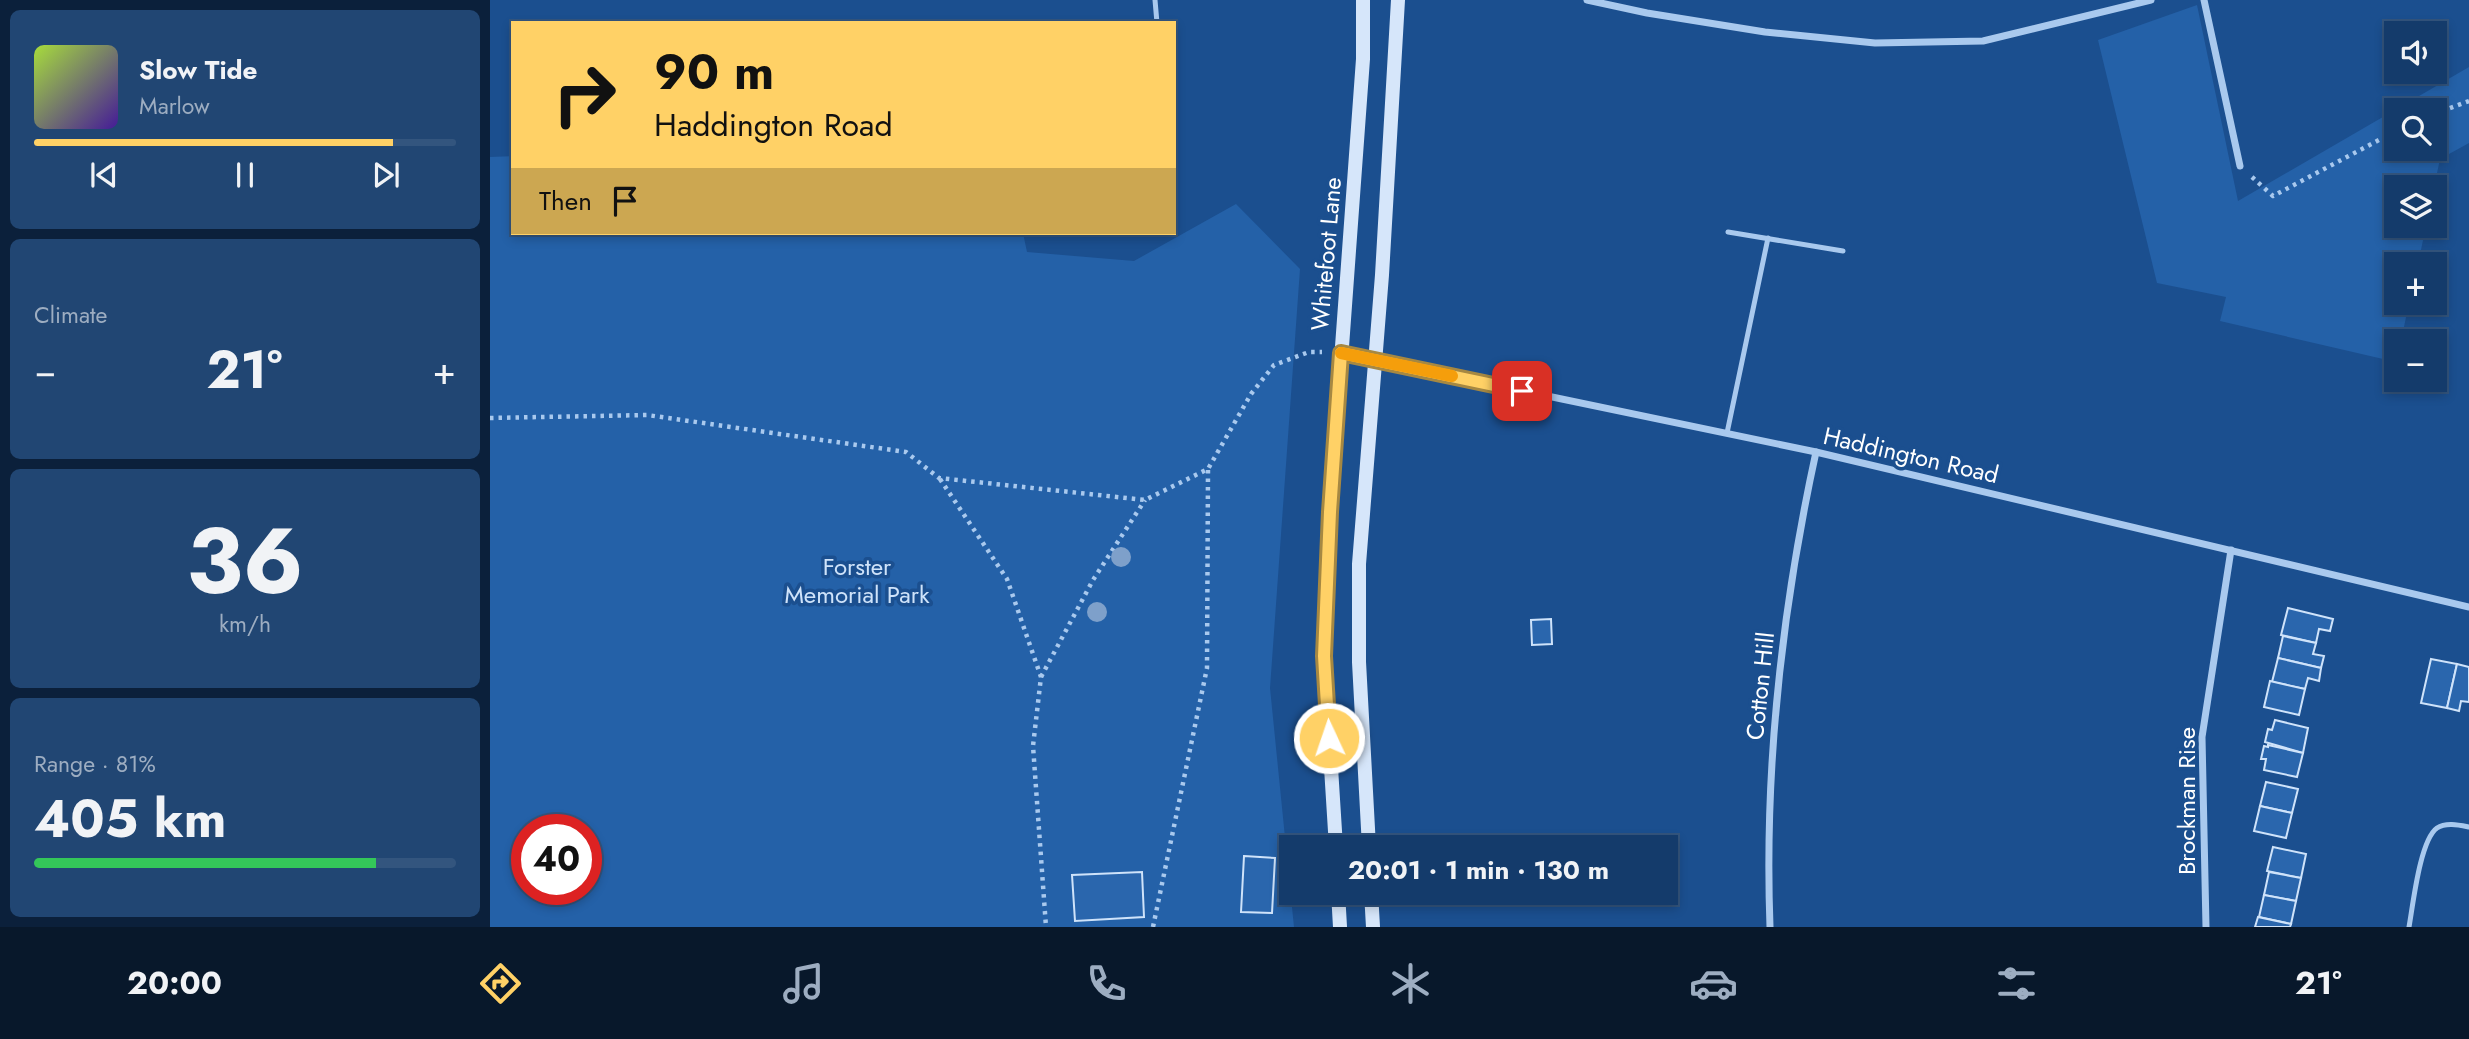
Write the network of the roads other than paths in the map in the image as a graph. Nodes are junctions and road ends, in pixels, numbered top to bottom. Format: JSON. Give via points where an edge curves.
{"nodes":[{"id":1,"x":1155,"y":0,"type":"edge"},
{"id":2,"x":1363,"y":0,"type":"edge"},
{"id":3,"x":1398,"y":0,"type":"edge"},
{"id":4,"x":1587,"y":0,"type":"edge"},
{"id":5,"x":2151,"y":0,"type":"edge"},
{"id":6,"x":2204,"y":0,"type":"edge"},
{"id":7,"x":1157,"y":21,"type":"edge"},
{"id":8,"x":2240,"y":166,"type":"road end"},
{"id":9,"x":1728,"y":232,"type":"dead end"},
{"id":10,"x":1768,"y":238,"type":"junction"},
{"id":11,"x":1843,"y":251,"type":"dead end"},
{"id":12,"x":1341,"y":353,"type":"junction"},
{"id":13,"x":1376,"y":360,"type":"junction"},
{"id":14,"x":1727,"y":433,"type":"junction"},
{"id":15,"x":1816,"y":452,"type":"junction"},
{"id":16,"x":2231,"y":550,"type":"junction"},
{"id":17,"x":2469,"y":607,"type":"edge"},
{"id":18,"x":2469,"y":827,"type":"edge"},
{"id":19,"x":1335,"y":835,"type":"edge"},
{"id":20,"x":1368,"y":835,"type":"edge"},
{"id":21,"x":1339,"y":905,"type":"edge"},
{"id":22,"x":1372,"y":905,"type":"edge"},
{"id":23,"x":1340,"y":927,"type":"edge"},
{"id":24,"x":1373,"y":927,"type":"edge"},
{"id":25,"x":1770,"y":927,"type":"edge"},
{"id":26,"x":2206,"y":927,"type":"edge"},
{"id":27,"x":2409,"y":927,"type":"edge"}],
"edges":[{"from":1,"to":7,"type":"lane"},
{"from":2,"to":12,"type":"street","name":"Whitefoot Lane","via":[[1363,59]]},
{"from":3,"to":13,"type":"street"},
{"from":4,"to":5,"type":"street","via":[[1765,32],[1875,43],[1983,41]]},
{"from":6,"to":8,"type":"street"},
{"from":9,"to":10,"type":"lane"},
{"from":10,"to":11,"type":"lane"},
{"from":10,"to":14,"type":"lane"},
{"from":12,"to":13,"type":"street","name":"Haddington Road"},
{"from":12,"to":19,"type":"street","name":"Whitefoot Lane","via":[[1324,656]]},
{"from":13,"to":14,"type":"street","name":"Haddington Road"},
{"from":13,"to":20,"type":"street","via":[[1359,564]]},
{"from":14,"to":15,"type":"street","name":"Haddington Road"},
{"from":15,"to":16,"type":"street","name":"Haddington Road"},
{"from":15,"to":25,"type":"street","name":"Cotton Hill","via":[[1778,675],[1770,786]]},
{"from":16,"to":17,"type":"street","name":"Haddington Road"},
{"from":16,"to":26,"type":"street","name":"Brockman Rise","via":[[2202,737]]},
{"from":18,"to":27,"type":"lane","via":[[2438,827],[2430,836]]},
{"from":21,"to":23,"type":"street"},
{"from":22,"to":24,"type":"street"}]}
